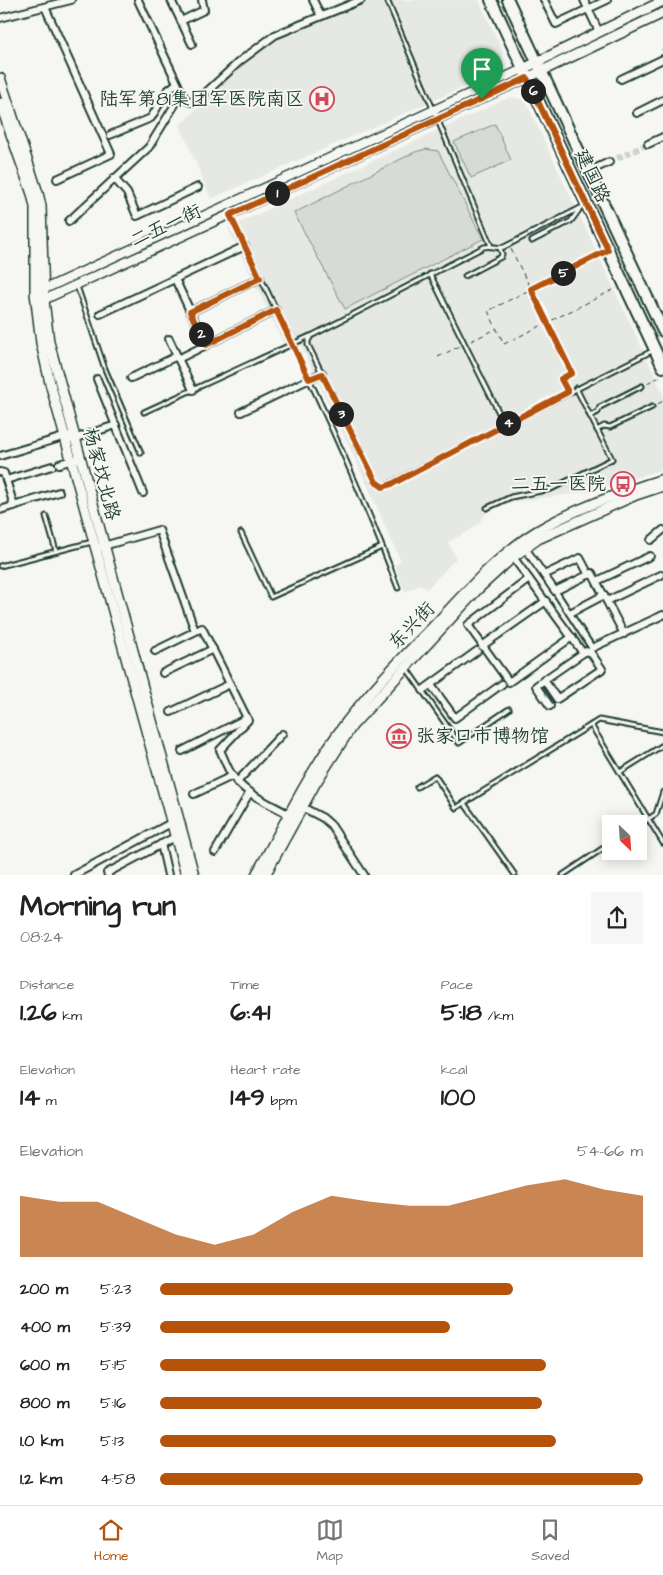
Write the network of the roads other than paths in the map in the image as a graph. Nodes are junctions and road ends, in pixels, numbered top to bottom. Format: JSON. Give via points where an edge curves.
{"nodes":[{"id":1,"x":71,"y":0,"type":"edge"},
{"id":2,"x":138,"y":0,"type":"edge"},
{"id":3,"x":171,"y":0,"type":"edge"},
{"id":4,"x":202,"y":0,"type":"edge"},
{"id":5,"x":313,"y":0,"type":"edge"},
{"id":6,"x":361,"y":0,"type":"edge"},
{"id":7,"x":387,"y":0,"type":"edge"},
{"id":8,"x":491,"y":0,"type":"edge"},
{"id":9,"x":508,"y":0,"type":"edge"},
{"id":10,"x":544,"y":0,"type":"edge"},
{"id":11,"x":584,"y":0,"type":"edge"},
{"id":12,"x":606,"y":0,"type":"edge"},
{"id":13,"x":661,"y":6,"type":"edge"},
{"id":14,"x":45,"y":7,"type":"junction"},
{"id":15,"x":588,"y":9,"type":"junction"},
{"id":16,"x":321,"y":16,"type":"junction"},
{"id":17,"x":0,"y":18,"type":"edge"},
{"id":18,"x":181,"y":21,"type":"junction"},
{"id":19,"x":599,"y":32,"type":"junction"},
{"id":20,"x":192,"y":44,"type":"dead end"},
{"id":21,"x":663,"y":59,"type":"edge"},
{"id":22,"x":539,"y":67,"type":"junction"},
{"id":23,"x":525,"y":74,"type":"junction"},
{"id":24,"x":0,"y":78,"type":"edge"},
{"id":25,"x":621,"y":79,"type":"dead end"},
{"id":26,"x":177,"y":83,"type":"junction"},
{"id":27,"x":182,"y":94,"type":"junction"},
{"id":28,"x":663,"y":100,"type":"edge"},
{"id":29,"x":0,"y":103,"type":"edge"},
{"id":30,"x":433,"y":111,"type":"junction"},
{"id":31,"x":637,"y":113,"type":"dead end"},
{"id":32,"x":437,"y":119,"type":"junction"},
{"id":33,"x":110,"y":135,"type":"dead end"},
{"id":34,"x":663,"y":137,"type":"edge"},
{"id":35,"x":648,"y":144,"type":"tunnel mouth"},
{"id":36,"x":609,"y":162,"type":"tunnel mouth"},
{"id":37,"x":588,"y":172,"type":"junction"},
{"id":38,"x":114,"y":178,"type":"junction"},
{"id":39,"x":57,"y":179,"type":"dead end"},
{"id":40,"x":198,"y":187,"type":"dead end"},
{"id":41,"x":226,"y":206,"type":"junction"},
{"id":42,"x":584,"y":206,"type":"junction"},
{"id":43,"x":230,"y":215,"type":"junction"},
{"id":44,"x":69,"y":221,"type":"dead end"},
{"id":45,"x":532,"y":241,"type":"dead end"},
{"id":46,"x":245,"y":246,"type":"junction"},
{"id":47,"x":492,"y":246,"type":"junction"},
{"id":48,"x":500,"y":248,"type":"junction"},
{"id":49,"x":430,"y":274,"type":"junction"},
{"id":50,"x":465,"y":276,"type":"dead end"},
{"id":51,"x":260,"y":278,"type":"junction"},
{"id":52,"x":175,"y":279,"type":"junction"},
{"id":53,"x":76,"y":285,"type":"junction"},
{"id":54,"x":40,"y":292,"type":"junction"},
{"id":55,"x":40,"y":302,"type":"junction"},
{"id":56,"x":276,"y":310,"type":"junction"},
{"id":57,"x":190,"y":312,"type":"junction"},
{"id":58,"x":100,"y":314,"type":"dead end"},
{"id":59,"x":663,"y":331,"type":"edge"},
{"id":60,"x":311,"y":336,"type":"junction"},
{"id":61,"x":169,"y":339,"type":"dead end"},
{"id":62,"x":293,"y":344,"type":"junction"},
{"id":63,"x":206,"y":345,"type":"junction"},
{"id":64,"x":655,"y":349,"type":"junction"},
{"id":65,"x":177,"y":357,"type":"junction"},
{"id":66,"x":663,"y":367,"type":"edge"},
{"id":67,"x":322,"y":374,"type":"junction"},
{"id":68,"x":131,"y":378,"type":"dead end"},
{"id":69,"x":98,"y":379,"type":"dead end"},
{"id":70,"x":309,"y":379,"type":"junction"},
{"id":71,"x":642,"y":386,"type":"road end"},
{"id":72,"x":576,"y":388,"type":"junction"},
{"id":73,"x":193,"y":390,"type":"junction"},
{"id":74,"x":652,"y":407,"type":"road end"},
{"id":75,"x":144,"y":412,"type":"dead end"},
{"id":76,"x":241,"y":412,"type":"dead end"},
{"id":77,"x":590,"y":416,"type":"junction"},
{"id":78,"x":116,"y":425,"type":"junction"},
{"id":79,"x":505,"y":425,"type":"junction"},
{"id":80,"x":597,"y":430,"type":"junction"},
{"id":81,"x":70,"y":437,"type":"junction"},
{"id":82,"x":141,"y":453,"type":"dead end"},
{"id":83,"x":0,"y":456,"type":"edge"},
{"id":84,"x":76,"y":459,"type":"junction"},
{"id":85,"x":0,"y":472,"type":"edge"},
{"id":86,"x":6,"y":480,"type":"junction"},
{"id":87,"x":662,"y":483,"type":"edge"},
{"id":88,"x":59,"y":492,"type":"dead end"},
{"id":89,"x":143,"y":494,"type":"dead end"},
{"id":90,"x":14,"y":506,"type":"junction"},
{"id":91,"x":488,"y":508,"type":"dead end"},
{"id":92,"x":0,"y":510,"type":"edge"},
{"id":93,"x":46,"y":516,"type":"dead end"},
{"id":94,"x":663,"y":530,"type":"edge"},
{"id":95,"x":241,"y":533,"type":"dead end"},
{"id":96,"x":652,"y":540,"type":"dead end"},
{"id":97,"x":99,"y":543,"type":"junction"},
{"id":98,"x":382,"y":547,"type":"junction"},
{"id":99,"x":525,"y":548,"type":"junction"},
{"id":100,"x":56,"y":551,"type":"junction"},
{"id":101,"x":650,"y":556,"type":"dead end"},
{"id":102,"x":513,"y":557,"type":"junction"},
{"id":103,"x":0,"y":566,"type":"edge"},
{"id":104,"x":544,"y":575,"type":"junction"},
{"id":105,"x":589,"y":575,"type":"junction"},
{"id":106,"x":661,"y":575,"type":"dead end"},
{"id":107,"x":529,"y":580,"type":"junction"},
{"id":108,"x":597,"y":581,"type":"junction"},
{"id":109,"x":398,"y":588,"type":"dead end"},
{"id":110,"x":555,"y":590,"type":"junction"},
{"id":111,"x":606,"y":598,"type":"junction"},
{"id":112,"x":546,"y":601,"type":"junction"},
{"id":113,"x":570,"y":612,"type":"junction"},
{"id":114,"x":663,"y":615,"type":"edge"},
{"id":115,"x":195,"y":631,"type":"junction"},
{"id":116,"x":624,"y":634,"type":"junction"},
{"id":117,"x":572,"y":637,"type":"junction"},
{"id":118,"x":480,"y":648,"type":"junction"},
{"id":119,"x":592,"y":648,"type":"joint"},
{"id":120,"x":213,"y":649,"type":"junction"},
{"id":121,"x":155,"y":651,"type":"dead end"},
{"id":122,"x":583,"y":653,"type":"junction"},
{"id":123,"x":405,"y":666,"type":"junction"},
{"id":124,"x":163,"y":673,"type":"dead end"},
{"id":125,"x":544,"y":680,"type":"junction"},
{"id":126,"x":230,"y":684,"type":"junction"},
{"id":127,"x":502,"y":684,"type":"dead end"},
{"id":128,"x":431,"y":685,"type":"junction"},
{"id":129,"x":423,"y":690,"type":"junction"},
{"id":130,"x":550,"y":706,"type":"dead end"},
{"id":131,"x":509,"y":709,"type":"dead end"},
{"id":132,"x":171,"y":712,"type":"dead end"},
{"id":133,"x":247,"y":718,"type":"junction"},
{"id":134,"x":590,"y":725,"type":"junction"},
{"id":135,"x":663,"y":732,"type":"edge"},
{"id":136,"x":282,"y":734,"type":"dead end"},
{"id":137,"x":663,"y":745,"type":"edge"},
{"id":138,"x":182,"y":751,"type":"dead end"},
{"id":139,"x":620,"y":772,"type":"junction"},
{"id":140,"x":232,"y":776,"type":"junction"},
{"id":141,"x":237,"y":782,"type":"junction"},
{"id":142,"x":417,"y":787,"type":"dead end"},
{"id":143,"x":250,"y":792,"type":"junction"},
{"id":144,"x":663,"y":792,"type":"edge"},
{"id":145,"x":194,"y":794,"type":"dead end"},
{"id":146,"x":464,"y":803,"type":"junction"},
{"id":147,"x":299,"y":805,"type":"junction"},
{"id":148,"x":290,"y":815,"type":"junction"},
{"id":149,"x":646,"y":815,"type":"edge"},
{"id":150,"x":648,"y":819,"type":"joint"},
{"id":151,"x":171,"y":823,"type":"junction"},
{"id":152,"x":175,"y":837,"type":"junction"},
{"id":153,"x":663,"y":842,"type":"edge"},
{"id":154,"x":161,"y":844,"type":"junction"},
{"id":155,"x":602,"y":849,"type":"edge"},
{"id":156,"x":215,"y":852,"type":"dead end"},
{"id":157,"x":74,"y":875,"type":"edge"},
{"id":158,"x":108,"y":875,"type":"edge"},
{"id":159,"x":168,"y":875,"type":"edge"},
{"id":160,"x":186,"y":875,"type":"edge"},
{"id":161,"x":194,"y":875,"type":"edge"},
{"id":162,"x":256,"y":875,"type":"edge"},
{"id":163,"x":265,"y":875,"type":"edge"},
{"id":164,"x":364,"y":875,"type":"edge"},
{"id":165,"x":515,"y":875,"type":"edge"},
{"id":166,"x":564,"y":875,"type":"edge"}],
"edges":[{"from":1,"to":14,"type":"street"},
{"from":2,"to":26,"type":"street"},
{"from":3,"to":18,"type":"street"},
{"from":4,"to":18,"type":"street","via":[[204,10]]},
{"from":5,"to":16,"type":"street"},
{"from":6,"to":16,"type":"street"},
{"from":7,"to":30,"type":"lane"},
{"from":8,"to":23,"type":"main road","name":"建国路"},
{"from":9,"to":22,"type":"main road","name":"建国路"},
{"from":10,"to":15,"type":"street","via":[[556,24]]},
{"from":11,"to":15,"type":"street"},
{"from":12,"to":15,"type":"street"},
{"from":13,"to":19,"type":"main road"},
{"from":13,"to":22,"type":"main road"},
{"from":14,"to":17,"type":"street"},
{"from":14,"to":39,"type":"street","via":[[111,154]]},
{"from":15,"to":19,"type":"street"},
{"from":16,"to":27,"type":"street","via":[[275,35],[240,60],[195,101],[188,101]]},
{"from":18,"to":20,"type":"street"},
{"from":19,"to":22,"type":"main road"},
{"from":21,"to":25,"type":"street"},
{"from":22,"to":23,"type":"main road"},
{"from":22,"to":37,"type":"main road","name":"建国路"},
{"from":23,"to":30,"type":"street","name":"二五一街"},
{"from":23,"to":32,"type":"street","name":"二五一街"},
{"from":23,"to":42,"type":"main road","name":"建国路"},
{"from":24,"to":54,"type":"main road","name":"杨家坟北路","via":[[41,206]]},
{"from":26,"to":27,"type":"street"},
{"from":26,"to":33,"type":"street","via":[[166,91],[151,118]]},
{"from":27,"to":38,"type":"street","via":[[149,147]]},
{"from":28,"to":31,"type":"street"},
{"from":29,"to":54,"type":"main road","name":"杨家坟北路","via":[[35,207]]},
{"from":30,"to":32,"type":"lane"},
{"from":30,"to":41,"type":"street","name":"二五一街"},
{"from":32,"to":43,"type":"street","name":"二五一街"},
{"from":32,"to":47,"type":"lane"},
{"from":34,"to":35,"type":"street"},
{"from":36,"to":37,"type":"street"},
{"from":37,"to":59,"type":"main road","name":"建国路"},
{"from":38,"to":40,"type":"street","via":[[127,193],[137,216]]},
{"from":38,"to":44,"type":"street"},
{"from":41,"to":43,"type":"street"},
{"from":41,"to":54,"type":"street","name":"二五一街"},
{"from":42,"to":45,"type":"lane","via":[[571,221]]},
{"from":42,"to":48,"type":"lane"},
{"from":42,"to":64,"type":"main road","name":"建国路"},
{"from":43,"to":46,"type":"lane"},
{"from":43,"to":53,"type":"street","name":"二五一街"},
{"from":46,"to":51,"type":"lane"},
{"from":46,"to":52,"type":"street"},
{"from":47,"to":48,"type":"lane"},
{"from":47,"to":49,"type":"lane"},
{"from":48,"to":50,"type":"lane","via":[[501,257]]},
{"from":49,"to":60,"type":"lane"},
{"from":49,"to":79,"type":"lane"},
{"from":51,"to":56,"type":"lane"},
{"from":51,"to":57,"type":"street"},
{"from":52,"to":57,"type":"street"},
{"from":52,"to":58,"type":"street"},
{"from":53,"to":55,"type":"street","name":"二五一街"},
{"from":53,"to":82,"type":"lane","via":[[105,369]]},
{"from":54,"to":55,"type":"main road","name":"杨家坟北路"},
{"from":55,"to":81,"type":"main road","name":"杨家坟北路"},
{"from":56,"to":62,"type":"lane"},
{"from":56,"to":63,"type":"street"},
{"from":57,"to":63,"type":"street"},
{"from":60,"to":62,"type":"lane"},
{"from":60,"to":67,"type":"lane","via":[[308,345]]},
{"from":61,"to":65,"type":"street"},
{"from":62,"to":70,"type":"lane"},
{"from":62,"to":73,"type":"lane"},
{"from":63,"to":65,"type":"street"},
{"from":64,"to":66,"type":"main road","name":"建国路"},
{"from":64,"to":72,"type":"lane"},
{"from":65,"to":68,"type":"street"},
{"from":65,"to":73,"type":"street"},
{"from":67,"to":70,"type":"street"},
{"from":67,"to":79,"type":"lane","via":[[376,482],[383,487]]},
{"from":69,"to":78,"type":"street"},
{"from":70,"to":76,"type":"street"},
{"from":70,"to":98,"type":"lane"},
{"from":71,"to":77,"type":"lane","via":[[600,406],[598,412]]},
{"from":72,"to":77,"type":"lane"},
{"from":72,"to":79,"type":"lane"},
{"from":73,"to":75,"type":"lane"},
{"from":74,"to":80,"type":"lane"},
{"from":77,"to":80,"type":"lane"},
{"from":78,"to":81,"type":"street"},
{"from":78,"to":89,"type":"street"},
{"from":80,"to":91,"type":"lane","via":[[612,459],[551,489],[511,497]]},
{"from":81,"to":83,"type":"street"},
{"from":81,"to":84,"type":"main road","name":"杨家坟北路"},
{"from":84,"to":86,"type":"street"},
{"from":84,"to":97,"type":"main road","name":"杨家坟北路"},
{"from":85,"to":86,"type":"street","via":[[4,473]]},
{"from":86,"to":90,"type":"street"},
{"from":87,"to":99,"type":"main road","name":"东兴街","via":[[570,523]]},
{"from":87,"to":147,"type":"main road","name":"东兴街","via":[[630,489],[537,532],[511,550],[473,585],[344,724]]},
{"from":88,"to":90,"type":"street"},
{"from":90,"to":92,"type":"street"},
{"from":93,"to":100,"type":"lane"},
{"from":94,"to":96,"type":"street"},
{"from":95,"to":98,"type":"lane","via":[[272,597]]},
{"from":97,"to":100,"type":"lane"},
{"from":97,"to":115,"type":"street","via":[[159,530]]},
{"from":97,"to":151,"type":"main road","name":"杨家坟北路"},
{"from":97,"to":161,"type":"main road","name":"杨家坟北路"},
{"from":98,"to":109,"type":"lane"},
{"from":99,"to":102,"type":"main road","name":"东兴街"},
{"from":99,"to":104,"type":"street"},
{"from":100,"to":103,"type":"lane"},
{"from":101,"to":108,"type":"street"},
{"from":102,"to":107,"type":"street"},
{"from":102,"to":123,"type":"main road","name":"东兴街"},
{"from":104,"to":105,"type":"street","via":[[580,558]]},
{"from":104,"to":110,"type":"street"},
{"from":105,"to":108,"type":"street","via":[[592,573]]},
{"from":105,"to":110,"type":"street"},
{"from":106,"to":111,"type":"street"},
{"from":107,"to":112,"type":"street"},
{"from":107,"to":118,"type":"street","via":[[468,625]]},
{"from":108,"to":111,"type":"street"},
{"from":110,"to":113,"type":"street"},
{"from":111,"to":113,"type":"street"},
{"from":111,"to":116,"type":"street"},
{"from":112,"to":117,"type":"street"},
{"from":112,"to":118,"type":"street"},
{"from":113,"to":119,"type":"street"},
{"from":114,"to":116,"type":"street"},
{"from":115,"to":120,"type":"street","via":[[202,628]]},
{"from":115,"to":121,"type":"street"},
{"from":116,"to":119,"type":"street"},
{"from":117,"to":118,"type":"street","via":[[509,682]]},
{"from":117,"to":122,"type":"street"},
{"from":118,"to":128,"type":"street"},
{"from":120,"to":124,"type":"street"},
{"from":120,"to":126,"type":"street"},
{"from":122,"to":125,"type":"street"},
{"from":122,"to":125,"type":"street","via":[[592,653],[602,669],[557,699]]},
{"from":123,"to":129,"type":"lane"},
{"from":123,"to":147,"type":"main road","name":"东兴街","via":[[352,726]]},
{"from":125,"to":130,"type":"street","via":[[536,686]]},
{"from":126,"to":132,"type":"street"},
{"from":126,"to":133,"type":"street"},
{"from":127,"to":128,"type":"street","via":[[455,718]]},
{"from":128,"to":129,"type":"street"},
{"from":129,"to":131,"type":"lane","via":[[459,744]]},
{"from":133,"to":138,"type":"street"},
{"from":133,"to":140,"type":"street","via":[[220,750]]},
{"from":134,"to":135,"type":"lane","via":[[599,720]]},
{"from":134,"to":139,"type":"lane"},
{"from":134,"to":146,"type":"lane"},
{"from":136,"to":141,"type":"street"},
{"from":137,"to":139,"type":"lane"},
{"from":139,"to":149,"type":"lane"},
{"from":140,"to":141,"type":"street"},
{"from":140,"to":145,"type":"street"},
{"from":141,"to":143,"type":"street"},
{"from":142,"to":146,"type":"lane","via":[[435,776],[456,808]]},
{"from":143,"to":148,"type":"street"},
{"from":143,"to":156,"type":"street"},
{"from":144,"to":150,"type":"lane","via":[[656,814]]},
{"from":146,"to":165,"type":"lane"},
{"from":147,"to":148,"type":"main road","name":"东兴街"},
{"from":147,"to":163,"type":"main road","name":"东兴街"},
{"from":147,"to":164,"type":"street","via":[[331,826]]},
{"from":148,"to":162,"type":"main road","name":"东兴街"},
{"from":150,"to":153,"type":"lane"},
{"from":151,"to":152,"type":"main road","name":"杨家坟北路"},
{"from":151,"to":157,"type":"street"},
{"from":152,"to":154,"type":"street"},
{"from":152,"to":160,"type":"main road","name":"杨家坟北路"},
{"from":154,"to":158,"type":"street"},
{"from":154,"to":159,"type":"street"},
{"from":155,"to":166,"type":"lane"}]}
